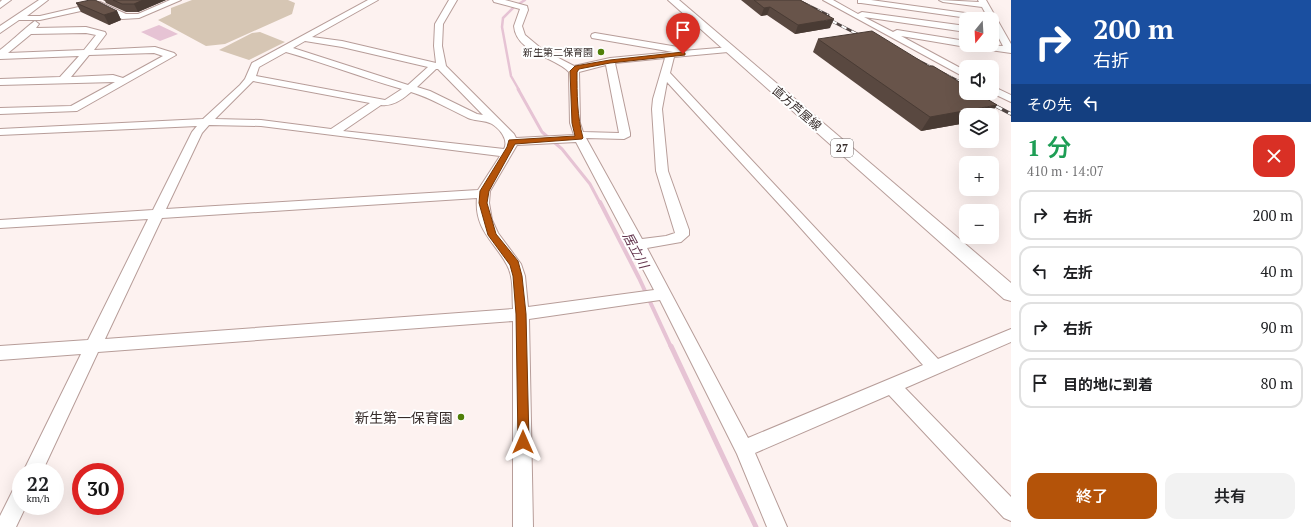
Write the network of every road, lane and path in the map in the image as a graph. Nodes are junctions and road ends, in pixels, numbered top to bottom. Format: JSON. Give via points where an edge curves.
{"nodes":[{"id":1,"x":7,"y":0,"type":"edge"},
{"id":2,"x":44,"y":0,"type":"edge"},
{"id":3,"x":177,"y":0,"type":"edge"},
{"id":4,"x":374,"y":0,"type":"edge"},
{"id":5,"x":453,"y":0,"type":"edge"},
{"id":6,"x":497,"y":0,"type":"edge"},
{"id":7,"x":673,"y":0,"type":"edge"},
{"id":8,"x":827,"y":0,"type":"edge"},
{"id":9,"x":861,"y":0,"type":"edge"},
{"id":10,"x":943,"y":0,"type":"edge"},
{"id":11,"x":984,"y":3,"type":"edge"},
{"id":12,"x":0,"y":6,"type":"edge"},
{"id":13,"x":989,"y":12,"type":"edge"},
{"id":14,"x":959,"y":14,"type":"edge"},
{"id":15,"x":862,"y":16,"type":"junction"},
{"id":16,"x":19,"y":18,"type":"junction"},
{"id":17,"x":40,"y":18,"type":"junction"},
{"id":18,"x":959,"y":28,"type":"edge"},
{"id":19,"x":0,"y":30,"type":"edge"},
{"id":20,"x":999,"y":30,"type":"edge"},
{"id":21,"x":29,"y":31,"type":"junction"},
{"id":22,"x":886,"y":32,"type":"junction"},
{"id":23,"x":1001,"y":34,"type":"joint"},
{"id":24,"x":595,"y":36,"type":"dead end"},
{"id":25,"x":306,"y":39,"type":"junction"},
{"id":26,"x":959,"y":43,"type":"edge"},
{"id":27,"x":999,"y":48,"type":"edge"},
{"id":28,"x":286,"y":49,"type":"junction"},
{"id":29,"x":728,"y":49,"type":"junction"},
{"id":30,"x":1011,"y":50,"type":"edge"},
{"id":31,"x":696,"y":52,"type":"junction"},
{"id":32,"x":86,"y":53,"type":"junction"},
{"id":33,"x":0,"y":56,"type":"edge"},
{"id":34,"x":670,"y":56,"type":"junction"},
{"id":35,"x":610,"y":61,"type":"junction"},
{"id":36,"x":437,"y":66,"type":"junction"},
{"id":37,"x":574,"y":71,"type":"junction"},
{"id":38,"x":959,"y":71,"type":"edge"},
{"id":39,"x":665,"y":73,"type":"junction"},
{"id":40,"x":251,"y":78,"type":"junction"},
{"id":41,"x":63,"y":80,"type":"junction"},
{"id":42,"x":124,"y":81,"type":"junction"},
{"id":43,"x":0,"y":82,"type":"edge"},
{"id":44,"x":408,"y":88,"type":"junction"},
{"id":45,"x":999,"y":93,"type":"edge"},
{"id":46,"x":1011,"y":99,"type":"edge"},
{"id":47,"x":379,"y":102,"type":"junction"},
{"id":48,"x":36,"y":110,"type":"junction"},
{"id":49,"x":0,"y":111,"type":"edge"},
{"id":50,"x":205,"y":122,"type":"junction"},
{"id":51,"x":494,"y":122,"type":"junction"},
{"id":52,"x":0,"y":132,"type":"edge"},
{"id":53,"x":16,"y":132,"type":"junction"},
{"id":54,"x":333,"y":133,"type":"junction"},
{"id":55,"x":579,"y":136,"type":"junction"},
{"id":56,"x":509,"y":147,"type":"junction"},
{"id":57,"x":484,"y":194,"type":"junction"},
{"id":58,"x":157,"y":214,"type":"junction"},
{"id":59,"x":0,"y":224,"type":"edge"},
{"id":60,"x":638,"y":244,"type":"junction"},
{"id":61,"x":660,"y":294,"type":"junction"},
{"id":62,"x":1011,"y":294,"type":"edge"},
{"id":63,"x":521,"y":314,"type":"junction"},
{"id":64,"x":1011,"y":335,"type":"edge"},
{"id":65,"x":93,"y":345,"type":"junction"},
{"id":66,"x":0,"y":353,"type":"edge"},
{"id":67,"x":936,"y":368,"type":"junction"},
{"id":68,"x":892,"y":386,"type":"junction"},
{"id":69,"x":744,"y":449,"type":"junction"},
{"id":70,"x":36,"y":463,"type":"edge"},
{"id":71,"x":1011,"y":511,"type":"edge"},
{"id":72,"x":12,"y":513,"type":"edge"},
{"id":73,"x":5,"y":527,"type":"edge"},
{"id":74,"x":523,"y":527,"type":"edge"},
{"id":75,"x":777,"y":527,"type":"edge"}],
"edges":[{"from":1,"to":12,"type":"street"},
{"from":2,"to":16,"type":"street"},
{"from":3,"to":17,"type":"street","via":[[139,16],[125,17],[100,4]]},
{"from":4,"to":25,"type":"street"},
{"from":5,"to":36,"type":"street","via":[[439,24]]},
{"from":6,"to":37,"type":"street","via":[[524,9],[518,27],[521,35],[531,46]]},
{"from":7,"to":29,"type":"main road","name":"直方芦屋線","number":"27"},
{"from":8,"to":15,"type":"street"},
{"from":9,"to":14,"type":"street"},
{"from":9,"to":15,"type":"street"},
{"from":10,"to":11,"type":"street"},
{"from":11,"to":13,"type":"street"},
{"from":15,"to":18,"type":"street"},
{"from":15,"to":22,"type":"street"},
{"from":16,"to":17,"type":"street"},
{"from":16,"to":19,"type":"street"},
{"from":17,"to":21,"type":"street"},
{"from":20,"to":23,"type":"street"},
{"from":21,"to":32,"type":"street","via":[[86,30],[102,34]]},
{"from":21,"to":33,"type":"street"},
{"from":22,"to":26,"type":"street"},
{"from":22,"to":38,"type":"street"},
{"from":23,"to":30,"type":"street"},
{"from":24,"to":31,"type":"street"},
{"from":25,"to":28,"type":"street"},
{"from":25,"to":36,"type":"street","via":[[342,44]]},
{"from":27,"to":30,"type":"street"},
{"from":28,"to":40,"type":"street","via":[[255,65]]},
{"from":28,"to":44,"type":"street"},
{"from":29,"to":31,"type":"street"},
{"from":29,"to":62,"type":"main road","name":"直方芦屋線","number":"27"},
{"from":31,"to":34,"type":"street"},
{"from":32,"to":33,"type":"street"},
{"from":32,"to":41,"type":"street"},
{"from":32,"to":42,"type":"street","via":[[154,50],[170,55]]},
{"from":34,"to":35,"type":"street"},
{"from":34,"to":39,"type":"street"},
{"from":35,"to":37,"type":"street","via":[[577,68]]},
{"from":35,"to":55,"type":"street","via":[[624,136]]},
{"from":36,"to":44,"type":"street"},
{"from":36,"to":51,"type":"street"},
{"from":37,"to":55,"type":"street","via":[[575,123]]},
{"from":39,"to":60,"type":"street","via":[[657,108],[662,171],[682,235],[676,239]]},
{"from":39,"to":67,"type":"street"},
{"from":40,"to":47,"type":"street"},
{"from":40,"to":50,"type":"street"},
{"from":41,"to":42,"type":"street","via":[[113,78]]},
{"from":41,"to":43,"type":"street"},
{"from":42,"to":48,"type":"street","via":[[74,108]]},
{"from":44,"to":47,"type":"street","via":[[390,101]]},
{"from":44,"to":51,"type":"street","via":[[432,96],[473,116]]},
{"from":45,"to":46,"type":"street"},
{"from":47,"to":54,"type":"street"},
{"from":48,"to":49,"type":"street"},
{"from":48,"to":53,"type":"street"},
{"from":50,"to":53,"type":"street"},
{"from":50,"to":54,"type":"street","via":[[261,123]]},
{"from":50,"to":58,"type":"street","via":[[197,132]]},
{"from":51,"to":56,"type":"street","via":[[510,136]]},
{"from":52,"to":53,"type":"street"},
{"from":54,"to":56,"type":"street"},
{"from":55,"to":56,"type":"street","via":[[539,139]]},
{"from":55,"to":60,"type":"street"},
{"from":56,"to":57,"type":"street"},
{"from":57,"to":58,"type":"street"},
{"from":57,"to":63,"type":"street","via":[[486,220],[492,235],[514,264],[518,276]]},
{"from":58,"to":59,"type":"street"},
{"from":58,"to":65,"type":"street"},
{"from":60,"to":61,"type":"street"},
{"from":61,"to":63,"type":"street"},
{"from":61,"to":69,"type":"street"},
{"from":63,"to":65,"type":"street"},
{"from":63,"to":74,"type":"street","via":[[524,414]]},
{"from":64,"to":67,"type":"street"},
{"from":65,"to":66,"type":"street"},
{"from":65,"to":70,"type":"street"},
{"from":67,"to":68,"type":"street"},
{"from":68,"to":69,"type":"street"},
{"from":68,"to":71,"type":"street"},
{"from":69,"to":75,"type":"street"},
{"from":72,"to":73,"type":"street"}]}
